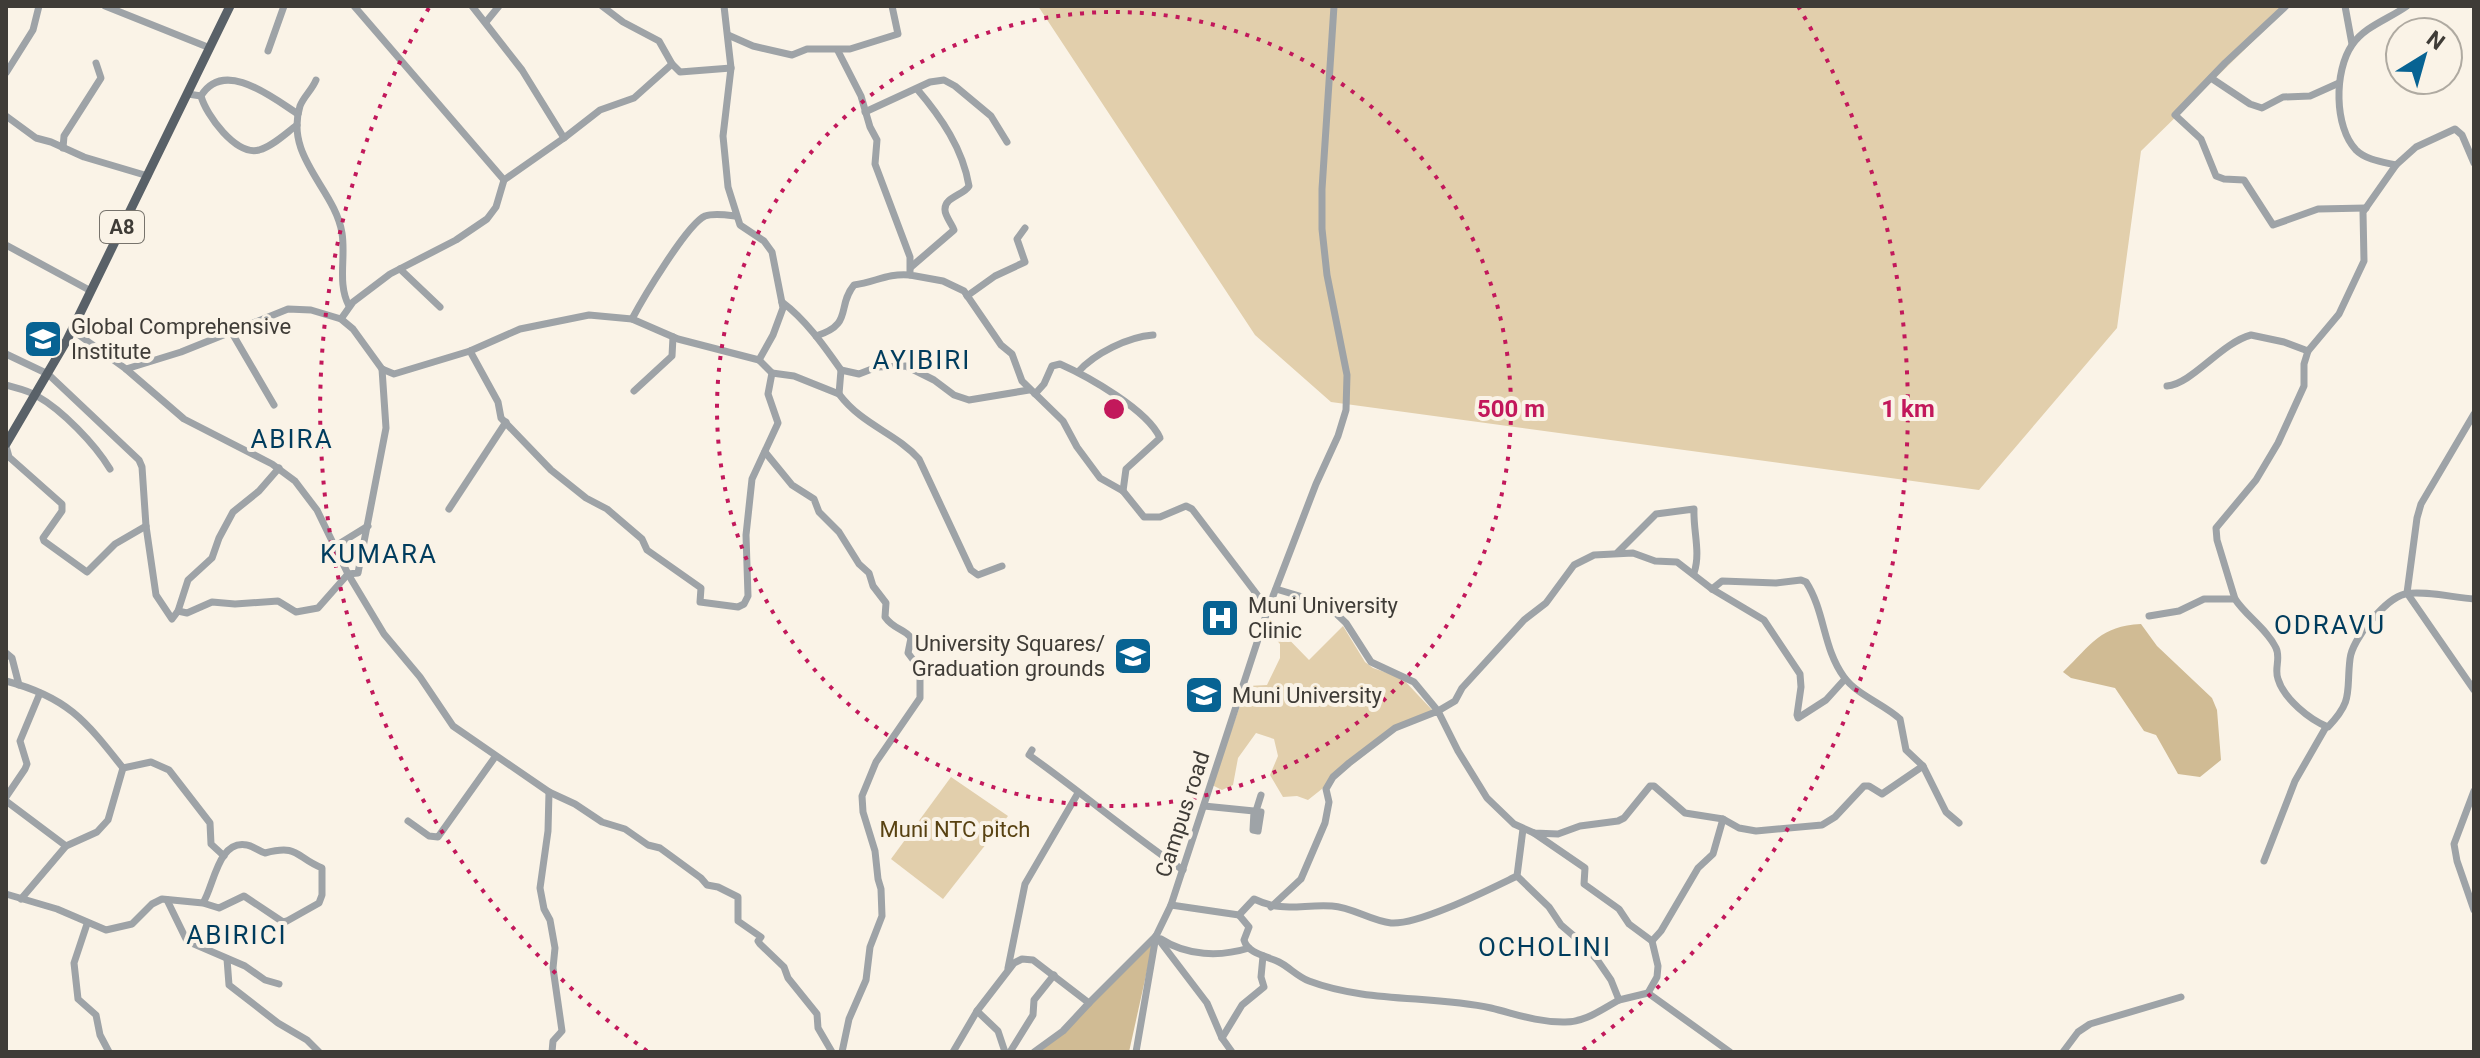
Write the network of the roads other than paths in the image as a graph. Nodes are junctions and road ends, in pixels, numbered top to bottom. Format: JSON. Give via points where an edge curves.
{"nodes":[{"id":1,"x":39,"y":6,"type":"edge"},
{"id":2,"x":105,"y":6,"type":"edge"},
{"id":3,"x":230,"y":6,"type":"edge"},
{"id":4,"x":284,"y":6,"type":"edge"},
{"id":5,"x":354,"y":6,"type":"edge"},
{"id":6,"x":472,"y":6,"type":"edge"},
{"id":7,"x":499,"y":6,"type":"edge"},
{"id":8,"x":602,"y":6,"type":"edge"},
{"id":9,"x":724,"y":6,"type":"edge"},
{"id":10,"x":892,"y":6,"type":"edge"},
{"id":11,"x":1334,"y":6,"type":"edge"},
{"id":12,"x":2286,"y":6,"type":"edge"},
{"id":13,"x":2345,"y":6,"type":"edge"},
{"id":14,"x":2407,"y":6,"type":"edge"},
{"id":15,"x":121,"y":9,"type":"edge"},
{"id":16,"x":486,"y":22,"type":"junction"},
{"id":17,"x":728,"y":35,"type":"junction"},
{"id":18,"x":2352,"y":44,"type":"junction"},
{"id":19,"x":210,"y":48,"type":"junction"},
{"id":20,"x":268,"y":51,"type":"dead end"},
{"id":21,"x":838,"y":51,"type":"junction"},
{"id":22,"x":96,"y":63,"type":"dead end"},
{"id":23,"x":672,"y":64,"type":"junction"},
{"id":24,"x":731,"y":68,"type":"junction"},
{"id":25,"x":6,"y":73,"type":"edge"},
{"id":26,"x":2211,"y":78,"type":"junction"},
{"id":27,"x":316,"y":80,"type":"dead end"},
{"id":28,"x":2339,"y":83,"type":"junction"},
{"id":29,"x":917,"y":89,"type":"junction"},
{"id":30,"x":188,"y":94,"type":"junction"},
{"id":31,"x":201,"y":96,"type":"junction"},
{"id":32,"x":865,"y":112,"type":"junction"},
{"id":33,"x":298,"y":114,"type":"junction"},
{"id":34,"x":6,"y":116,"type":"edge"},
{"id":35,"x":297,"y":125,"type":"junction"},
{"id":36,"x":564,"y":138,"type":"junction"},
{"id":37,"x":1007,"y":142,"type":"dead end"},
{"id":38,"x":63,"y":148,"type":"junction"},
{"id":39,"x":2474,"y":163,"type":"edge"},
{"id":40,"x":2396,"y":165,"type":"junction"},
{"id":41,"x":148,"y":176,"type":"junction"},
{"id":42,"x":504,"y":180,"type":"junction"},
{"id":43,"x":2366,"y":208,"type":"junction"},
{"id":44,"x":736,"y":216,"type":"junction"},
{"id":45,"x":1025,"y":228,"type":"dead end"},
{"id":46,"x":6,"y":245,"type":"edge"},
{"id":47,"x":400,"y":269,"type":"junction"},
{"id":48,"x":910,"y":271,"type":"junction"},
{"id":49,"x":91,"y":291,"type":"junction"},
{"id":50,"x":967,"y":296,"type":"junction"},
{"id":51,"x":782,"y":302,"type":"junction"},
{"id":52,"x":349,"y":306,"type":"junction"},
{"id":53,"x":440,"y":307,"type":"dead end"},
{"id":54,"x":341,"y":319,"type":"junction"},
{"id":55,"x":632,"y":319,"type":"junction"},
{"id":56,"x":72,"y":330,"type":"junction"},
{"id":57,"x":232,"y":333,"type":"junction"},
{"id":58,"x":1153,"y":335,"type":"dead end"},
{"id":59,"x":816,"y":336,"type":"junction"},
{"id":60,"x":673,"y":337,"type":"junction"},
{"id":61,"x":470,"y":351,"type":"junction"},
{"id":62,"x":2308,"y":351,"type":"junction"},
{"id":63,"x":6,"y":354,"type":"edge"},
{"id":64,"x":759,"y":360,"type":"junction"},
{"id":65,"x":126,"y":369,"type":"junction"},
{"id":66,"x":382,"y":369,"type":"junction"},
{"id":67,"x":841,"y":370,"type":"junction"},
{"id":68,"x":1078,"y":372,"type":"junction"},
{"id":69,"x":772,"y":373,"type":"junction"},
{"id":70,"x":48,"y":374,"type":"junction"},
{"id":71,"x":6,"y":385,"type":"edge"},
{"id":72,"x":2167,"y":386,"type":"dead end"},
{"id":73,"x":634,"y":391,"type":"dead end"},
{"id":74,"x":1032,"y":392,"type":"junction"},
{"id":75,"x":839,"y":394,"type":"junction"},
{"id":76,"x":35,"y":395,"type":"junction"},
{"id":77,"x":274,"y":405,"type":"dead end"},
{"id":78,"x":2473,"y":420,"type":"edge"},
{"id":79,"x":506,"y":422,"type":"junction"},
{"id":80,"x":7,"y":440,"type":"edge"},
{"id":81,"x":765,"y":452,"type":"junction"},
{"id":82,"x":279,"y":468,"type":"junction"},
{"id":83,"x":110,"y":469,"type":"dead end"},
{"id":84,"x":1123,"y":491,"type":"junction"},
{"id":85,"x":449,"y":509,"type":"dead end"},
{"id":86,"x":146,"y":526,"type":"junction"},
{"id":87,"x":368,"y":526,"type":"junction"},
{"id":88,"x":334,"y":547,"type":"junction"},
{"id":89,"x":1617,"y":553,"type":"junction"},
{"id":90,"x":1002,"y":566,"type":"dead end"},
{"id":91,"x":1694,"y":573,"type":"junction"},
{"id":92,"x":348,"y":574,"type":"junction"},
{"id":93,"x":1276,"y":589,"type":"junction"},
{"id":94,"x":1712,"y":589,"type":"junction"},
{"id":95,"x":2407,"y":593,"type":"junction"},
{"id":96,"x":2235,"y":599,"type":"junction"},
{"id":97,"x":2474,"y":599,"type":"edge"},
{"id":98,"x":1268,"y":609,"type":"junction"},
{"id":99,"x":178,"y":611,"type":"junction"},
{"id":100,"x":2149,"y":616,"type":"dead end"},
{"id":101,"x":6,"y":653,"type":"edge"},
{"id":102,"x":1845,"y":679,"type":"junction"},
{"id":103,"x":6,"y":681,"type":"edge"},
{"id":104,"x":19,"y":685,"type":"junction"},
{"id":105,"x":2474,"y":690,"type":"edge"},
{"id":106,"x":40,"y":693,"type":"junction"},
{"id":107,"x":1438,"y":711,"type":"junction"},
{"id":108,"x":2326,"y":727,"type":"junction"},
{"id":109,"x":1032,"y":750,"type":"dead end"},
{"id":110,"x":495,"y":757,"type":"junction"},
{"id":111,"x":1923,"y":766,"type":"junction"},
{"id":112,"x":123,"y":768,"type":"junction"},
{"id":113,"x":2474,"y":791,"type":"edge"},
{"id":114,"x":549,"y":792,"type":"junction"},
{"id":115,"x":1078,"y":793,"type":"dead end"},
{"id":116,"x":1261,"y":795,"type":"dead end"},
{"id":117,"x":6,"y":799,"type":"edge"},
{"id":118,"x":1204,"y":806,"type":"junction"},
{"id":119,"x":1723,"y":819,"type":"junction"},
{"id":120,"x":408,"y":821,"type":"dead end"},
{"id":121,"x":1959,"y":823,"type":"dead end"},
{"id":122,"x":1523,"y":829,"type":"junction"},
{"id":123,"x":1534,"y":833,"type":"junction"},
{"id":124,"x":66,"y":846,"type":"junction"},
{"id":125,"x":224,"y":856,"type":"junction"},
{"id":126,"x":2264,"y":861,"type":"dead end"},
{"id":127,"x":1183,"y":870,"type":"junction"},
{"id":128,"x":1517,"y":876,"type":"junction"},
{"id":129,"x":6,"y":894,"type":"edge"},
{"id":130,"x":21,"y":899,"type":"junction"},
{"id":131,"x":167,"y":900,"type":"junction"},
{"id":132,"x":203,"y":903,"type":"junction"},
{"id":133,"x":1171,"y":905,"type":"junction"},
{"id":134,"x":1271,"y":907,"type":"junction"},
{"id":135,"x":2474,"y":910,"type":"edge"},
{"id":136,"x":1239,"y":915,"type":"junction"},
{"id":137,"x":87,"y":924,"type":"junction"},
{"id":138,"x":1156,"y":936,"type":"junction"},
{"id":139,"x":1652,"y":941,"type":"junction"},
{"id":140,"x":1249,"y":948,"type":"junction"},
{"id":141,"x":1263,"y":956,"type":"junction"},
{"id":142,"x":227,"y":959,"type":"junction"},
{"id":143,"x":1007,"y":970,"type":"junction"},
{"id":144,"x":1054,"y":975,"type":"junction"},
{"id":145,"x":279,"y":984,"type":"dead end"},
{"id":146,"x":1648,"y":993,"type":"junction"},
{"id":147,"x":2181,"y":997,"type":"dead end"},
{"id":148,"x":1619,"y":1000,"type":"junction"},
{"id":149,"x":1089,"y":1003,"type":"junction"},
{"id":150,"x":977,"y":1011,"type":"junction"},
{"id":151,"x":1222,"y":1038,"type":"junction"},
{"id":152,"x":109,"y":1052,"type":"edge"},
{"id":153,"x":319,"y":1052,"type":"edge"},
{"id":154,"x":552,"y":1052,"type":"edge"},
{"id":155,"x":832,"y":1052,"type":"edge"},
{"id":156,"x":842,"y":1052,"type":"edge"},
{"id":157,"x":953,"y":1052,"type":"edge"},
{"id":158,"x":1007,"y":1052,"type":"edge"},
{"id":159,"x":1034,"y":1052,"type":"edge"},
{"id":160,"x":1136,"y":1052,"type":"edge"},
{"id":161,"x":1232,"y":1052,"type":"edge"},
{"id":162,"x":1730,"y":1052,"type":"edge"},
{"id":163,"x":2063,"y":1052,"type":"edge"}],
"edges":[{"from":1,"to":25,"type":"street","via":[[34,29]]},
{"from":2,"to":15,"type":"street"},
{"from":3,"to":19,"type":"main road","number":"A8"},
{"from":4,"to":20,"type":"street"},
{"from":5,"to":42,"type":"street"},
{"from":6,"to":16,"type":"street"},
{"from":7,"to":16,"type":"street"},
{"from":8,"to":23,"type":"street","via":[[659,41]]},
{"from":9,"to":17,"type":"street"},
{"from":10,"to":21,"type":"street","via":[[898,34]]},
{"from":11,"to":93,"type":"street","name":"Campus road","via":[[1322,229],[1347,375],[1344,417]]},
{"from":12,"to":26,"type":"street"},
{"from":13,"to":18,"type":"street"},
{"from":14,"to":18,"type":"street"},
{"from":15,"to":19,"type":"street"},
{"from":16,"to":36,"type":"street"},
{"from":17,"to":21,"type":"street","via":[[792,55],[807,49]]},
{"from":17,"to":24,"type":"street"},
{"from":18,"to":28,"type":"street","via":[[2339,70]]},
{"from":19,"to":30,"type":"main road","number":"A8"},
{"from":21,"to":32,"type":"street"},
{"from":22,"to":38,"type":"street","via":[[101,78],[64,136]]},
{"from":23,"to":24,"type":"street","via":[[683,73]]},
{"from":23,"to":36,"type":"street","via":[[634,98],[600,110]]},
{"from":24,"to":44,"type":"street","via":[[723,151]]},
{"from":26,"to":28,"type":"street","via":[[2262,108]]},
{"from":26,"to":43,"type":"street","via":[[2175,115],[2201,139],[2216,176],[2247,183],[2271,224],[2318,209]]},
{"from":27,"to":33,"type":"street"},
{"from":28,"to":40,"type":"street","via":[[2342,118],[2352,145],[2364,156]]},
{"from":29,"to":32,"type":"street"},
{"from":29,"to":37,"type":"street","via":[[948,81],[991,116]]},
{"from":29,"to":48,"type":"street","via":[[940,117],[969,186],[945,205],[954,230]]},
{"from":30,"to":31,"type":"street"},
{"from":30,"to":41,"type":"main road","number":"A8"},
{"from":31,"to":33,"type":"street","via":[[213,83],[233,80]]},
{"from":31,"to":35,"type":"street","via":[[217,124],[249,150],[261,149]]},
{"from":32,"to":48,"type":"street","via":[[877,140],[875,164],[910,257]]},
{"from":33,"to":35,"type":"street"},
{"from":34,"to":38,"type":"street","via":[[33,137]]},
{"from":35,"to":52,"type":"street","via":[[311,173],[342,232],[342,282]]},
{"from":36,"to":42,"type":"street"},
{"from":38,"to":41,"type":"street"},
{"from":39,"to":40,"type":"street","via":[[2455,129],[2416,147]]},
{"from":40,"to":43,"type":"street"},
{"from":41,"to":49,"type":"main road","number":"A8"},
{"from":42,"to":47,"type":"street","via":[[487,219]]},
{"from":43,"to":62,"type":"street","via":[[2364,261],[2339,314]]},
{"from":44,"to":51,"type":"street","via":[[772,252]]},
{"from":44,"to":55,"type":"street","via":[[707,215],[692,226]]},
{"from":45,"to":50,"type":"street","via":[[1017,239],[1025,262]]},
{"from":46,"to":49,"type":"street"},
{"from":47,"to":52,"type":"street"},
{"from":47,"to":53,"type":"street"},
{"from":48,"to":50,"type":"street","via":[[958,286]]},
{"from":48,"to":59,"type":"street","via":[[854,285],[842,319]]},
{"from":49,"to":56,"type":"main road","number":"A8"},
{"from":50,"to":74,"type":"street","via":[[1012,354]]},
{"from":51,"to":59,"type":"street"},
{"from":51,"to":64,"type":"street","via":[[781,316]]},
{"from":52,"to":54,"type":"street"},
{"from":54,"to":57,"type":"street","via":[[288,309]]},
{"from":54,"to":66,"type":"street"},
{"from":55,"to":60,"type":"street"},
{"from":55,"to":61,"type":"street","via":[[578,316],[520,329]]},
{"from":56,"to":65,"type":"street"},
{"from":56,"to":70,"type":"main road","number":"A8"},
{"from":57,"to":65,"type":"street"},
{"from":57,"to":77,"type":"street"},
{"from":58,"to":68,"type":"street","via":[[1113,348]]},
{"from":59,"to":67,"type":"street"},
{"from":60,"to":64,"type":"street"},
{"from":60,"to":73,"type":"street","via":[[672,356]]},
{"from":61,"to":66,"type":"street","via":[[396,374]]},
{"from":61,"to":79,"type":"street"},
{"from":62,"to":72,"type":"street","via":[[2245,336],[2181,383]]},
{"from":62,"to":96,"type":"street","via":[[2304,386],[2278,443],[2256,480],[2216,528]]},
{"from":63,"to":70,"type":"street"},
{"from":64,"to":69,"type":"street"},
{"from":65,"to":82,"type":"street","via":[[188,421]]},
{"from":66,"to":87,"type":"street","via":[[386,428]]},
{"from":67,"to":74,"type":"street","via":[[859,374],[906,366],[969,400]]},
{"from":67,"to":75,"type":"street"},
{"from":68,"to":74,"type":"street","via":[[1052,366],[1044,384]]},
{"from":68,"to":84,"type":"street","via":[[1117,394],[1159,436],[1126,469]]},
{"from":69,"to":75,"type":"street"},
{"from":69,"to":81,"type":"street","via":[[768,394],[778,423]]},
{"from":70,"to":76,"type":"main road","number":"A8"},
{"from":70,"to":86,"type":"street","via":[[139,460]]},
{"from":71,"to":76,"type":"street"},
{"from":74,"to":84,"type":"street","via":[[1063,421],[1100,478]]},
{"from":75,"to":90,"type":"street","via":[[870,425],[919,459],[974,573]]},
{"from":76,"to":80,"type":"main road","number":"A8"},
{"from":76,"to":83,"type":"street","via":[[83,435]]},
{"from":78,"to":95,"type":"street","via":[[2421,504]]},
{"from":79,"to":81,"type":"street","via":[[556,474],[607,509],[642,539],[647,550],[701,588],[700,602],[724,606],[742,606],[747,600],[749,503],[752,479]]},
{"from":79,"to":85,"type":"street"},
{"from":80,"to":86,"type":"street","via":[[9,457],[62,504],[43,541],[87,572],[115,544]]},
{"from":81,"to":156,"type":"street","via":[[792,485],[814,499],[869,573],[886,603],[885,617],[911,638],[908,653],[922,677],[919,703],[876,762],[862,796],[882,916]]},
{"from":82,"to":88,"type":"street","via":[[312,501]]},
{"from":82,"to":99,"type":"street","via":[[233,512],[212,558],[188,580]]},
{"from":84,"to":98,"type":"street","via":[[1150,519],[1180,507],[1192,509]]},
{"from":86,"to":99,"type":"street","via":[[158,600],[172,619]]},
{"from":87,"to":88,"type":"street"},
{"from":87,"to":92,"type":"street","via":[[359,571]]},
{"from":88,"to":92,"type":"street"},
{"from":89,"to":91,"type":"street","via":[[1677,562]]},
{"from":89,"to":91,"type":"street","via":[[1656,514],[1694,509]]},
{"from":89,"to":107,"type":"street","via":[[1594,555],[1574,565],[1455,701]]},
{"from":91,"to":94,"type":"street"},
{"from":92,"to":99,"type":"street","via":[[314,610],[295,612],[275,601],[207,603],[187,613]]},
{"from":92,"to":110,"type":"street","via":[[388,640],[449,721]]},
{"from":93,"to":98,"type":"street","name":"Campus road"},
{"from":93,"to":107,"type":"street","via":[[1326,604],[1346,623],[1371,662],[1414,682]]},
{"from":94,"to":102,"type":"street","via":[[1722,581],[1806,582]]},
{"from":94,"to":102,"type":"street","via":[[1768,625],[1800,674],[1798,718],[1826,700]]},
{"from":95,"to":97,"type":"street"},
{"from":95,"to":105,"type":"street"},
{"from":95,"to":108,"type":"street","via":[[2386,606],[2355,643],[2348,699]]},
{"from":96,"to":100,"type":"street","via":[[2204,599],[2179,611]]},
{"from":96,"to":108,"type":"street","via":[[2275,646],[2280,685]]},
{"from":98,"to":118,"type":"street","name":"Campus road"},
{"from":101,"to":104,"type":"street"},
{"from":102,"to":111,"type":"street","via":[[1897,716],[1906,750]]},
{"from":103,"to":104,"type":"street"},
{"from":104,"to":106,"type":"street"},
{"from":106,"to":112,"type":"street","via":[[74,711]]},
{"from":106,"to":117,"type":"street","via":[[20,741],[27,764]]},
{"from":107,"to":122,"type":"street","via":[[1487,798]]},
{"from":107,"to":134,"type":"street","via":[[1395,728],[1333,777],[1326,789],[1325,823],[1301,879]]},
{"from":108,"to":126,"type":"street","via":[[2295,781]]},
{"from":109,"to":127,"type":"street","via":[[1029,755]]},
{"from":110,"to":114,"type":"street"},
{"from":110,"to":120,"type":"street","via":[[438,837]]},
{"from":111,"to":119,"type":"street","via":[[1882,794],[1869,786],[1861,788],[1822,825],[1748,831]]},
{"from":111,"to":121,"type":"street","via":[[1946,812]]},
{"from":112,"to":124,"type":"street","via":[[108,820],[97,832]]},
{"from":112,"to":125,"type":"street","via":[[151,762],[169,770],[210,823],[211,844]]},
{"from":113,"to":135,"type":"street","via":[[2454,844]]},
{"from":114,"to":154,"type":"street","via":[[540,888],[555,948],[562,1031]]},
{"from":114,"to":155,"type":"street","via":[[660,848],[707,885],[738,897],[738,921],[761,937],[760,944],[784,967],[817,1014],[818,1028]]},
{"from":115,"to":143,"type":"street","via":[[1025,884]]},
{"from":116,"to":118,"type":"street","via":[[1258,831],[1253,830],[1254,811]]},
{"from":117,"to":124,"type":"street"},
{"from":118,"to":127,"type":"street","name":"Campus road"},
{"from":119,"to":123,"type":"street","via":[[1690,816],[1650,786],[1618,821],[1558,834]]},
{"from":119,"to":139,"type":"street","via":[[1713,854],[1698,868]]},
{"from":122,"to":123,"type":"street"},
{"from":122,"to":128,"type":"street"},
{"from":123,"to":139,"type":"street","via":[[1585,868],[1584,884]]},
{"from":124,"to":130,"type":"street"},
{"from":125,"to":132,"type":"street"},
{"from":125,"to":132,"type":"street","via":[[243,844],[265,853],[284,848],[303,856],[322,868],[320,900],[283,922],[244,896],[219,908]]},
{"from":127,"to":133,"type":"street","name":"Campus road"},
{"from":128,"to":134,"type":"street","via":[[1399,923],[1335,906]]},
{"from":128,"to":148,"type":"street","via":[[1598,961]]},
{"from":129,"to":130,"type":"street"},
{"from":130,"to":137,"type":"street"},
{"from":131,"to":132,"type":"street"},
{"from":131,"to":137,"type":"street","via":[[158,900],[124,927],[106,930]]},
{"from":131,"to":142,"type":"street","via":[[187,941]]},
{"from":133,"to":136,"type":"street"},
{"from":133,"to":138,"type":"street","name":"Campus road"},
{"from":134,"to":136,"type":"street","via":[[1254,899]]},
{"from":136,"to":140,"type":"street","via":[[1249,927],[1244,940]]},
{"from":137,"to":152,"type":"street","via":[[74,963],[78,999],[96,1015]]},
{"from":138,"to":140,"type":"street","via":[[1175,948],[1206,953]]},
{"from":138,"to":149,"type":"street"},
{"from":138,"to":151,"type":"street","via":[[1207,1003]]},
{"from":138,"to":160,"type":"street"},
{"from":139,"to":146,"type":"street","via":[[1658,966]]},
{"from":140,"to":141,"type":"street"},
{"from":141,"to":148,"type":"street","via":[[1307,981],[1355,993],[1463,1004],[1533,1020],[1579,1021]]},
{"from":141,"to":151,"type":"street","via":[[1264,987],[1242,1005]]},
{"from":142,"to":145,"type":"street"},
{"from":142,"to":153,"type":"street","via":[[228,984]]},
{"from":143,"to":144,"type":"street","via":[[1022,959],[1033,960]]},
{"from":143,"to":150,"type":"street"},
{"from":144,"to":149,"type":"street"},
{"from":144,"to":158,"type":"street","via":[[1034,1000],[1033,1015]]},
{"from":146,"to":148,"type":"street"},
{"from":146,"to":162,"type":"street"},
{"from":147,"to":163,"type":"street","via":[[2090,1024]]},
{"from":149,"to":159,"type":"street"},
{"from":150,"to":157,"type":"street"},
{"from":150,"to":158,"type":"street","via":[[998,1031]]},
{"from":151,"to":161,"type":"street"}]}
